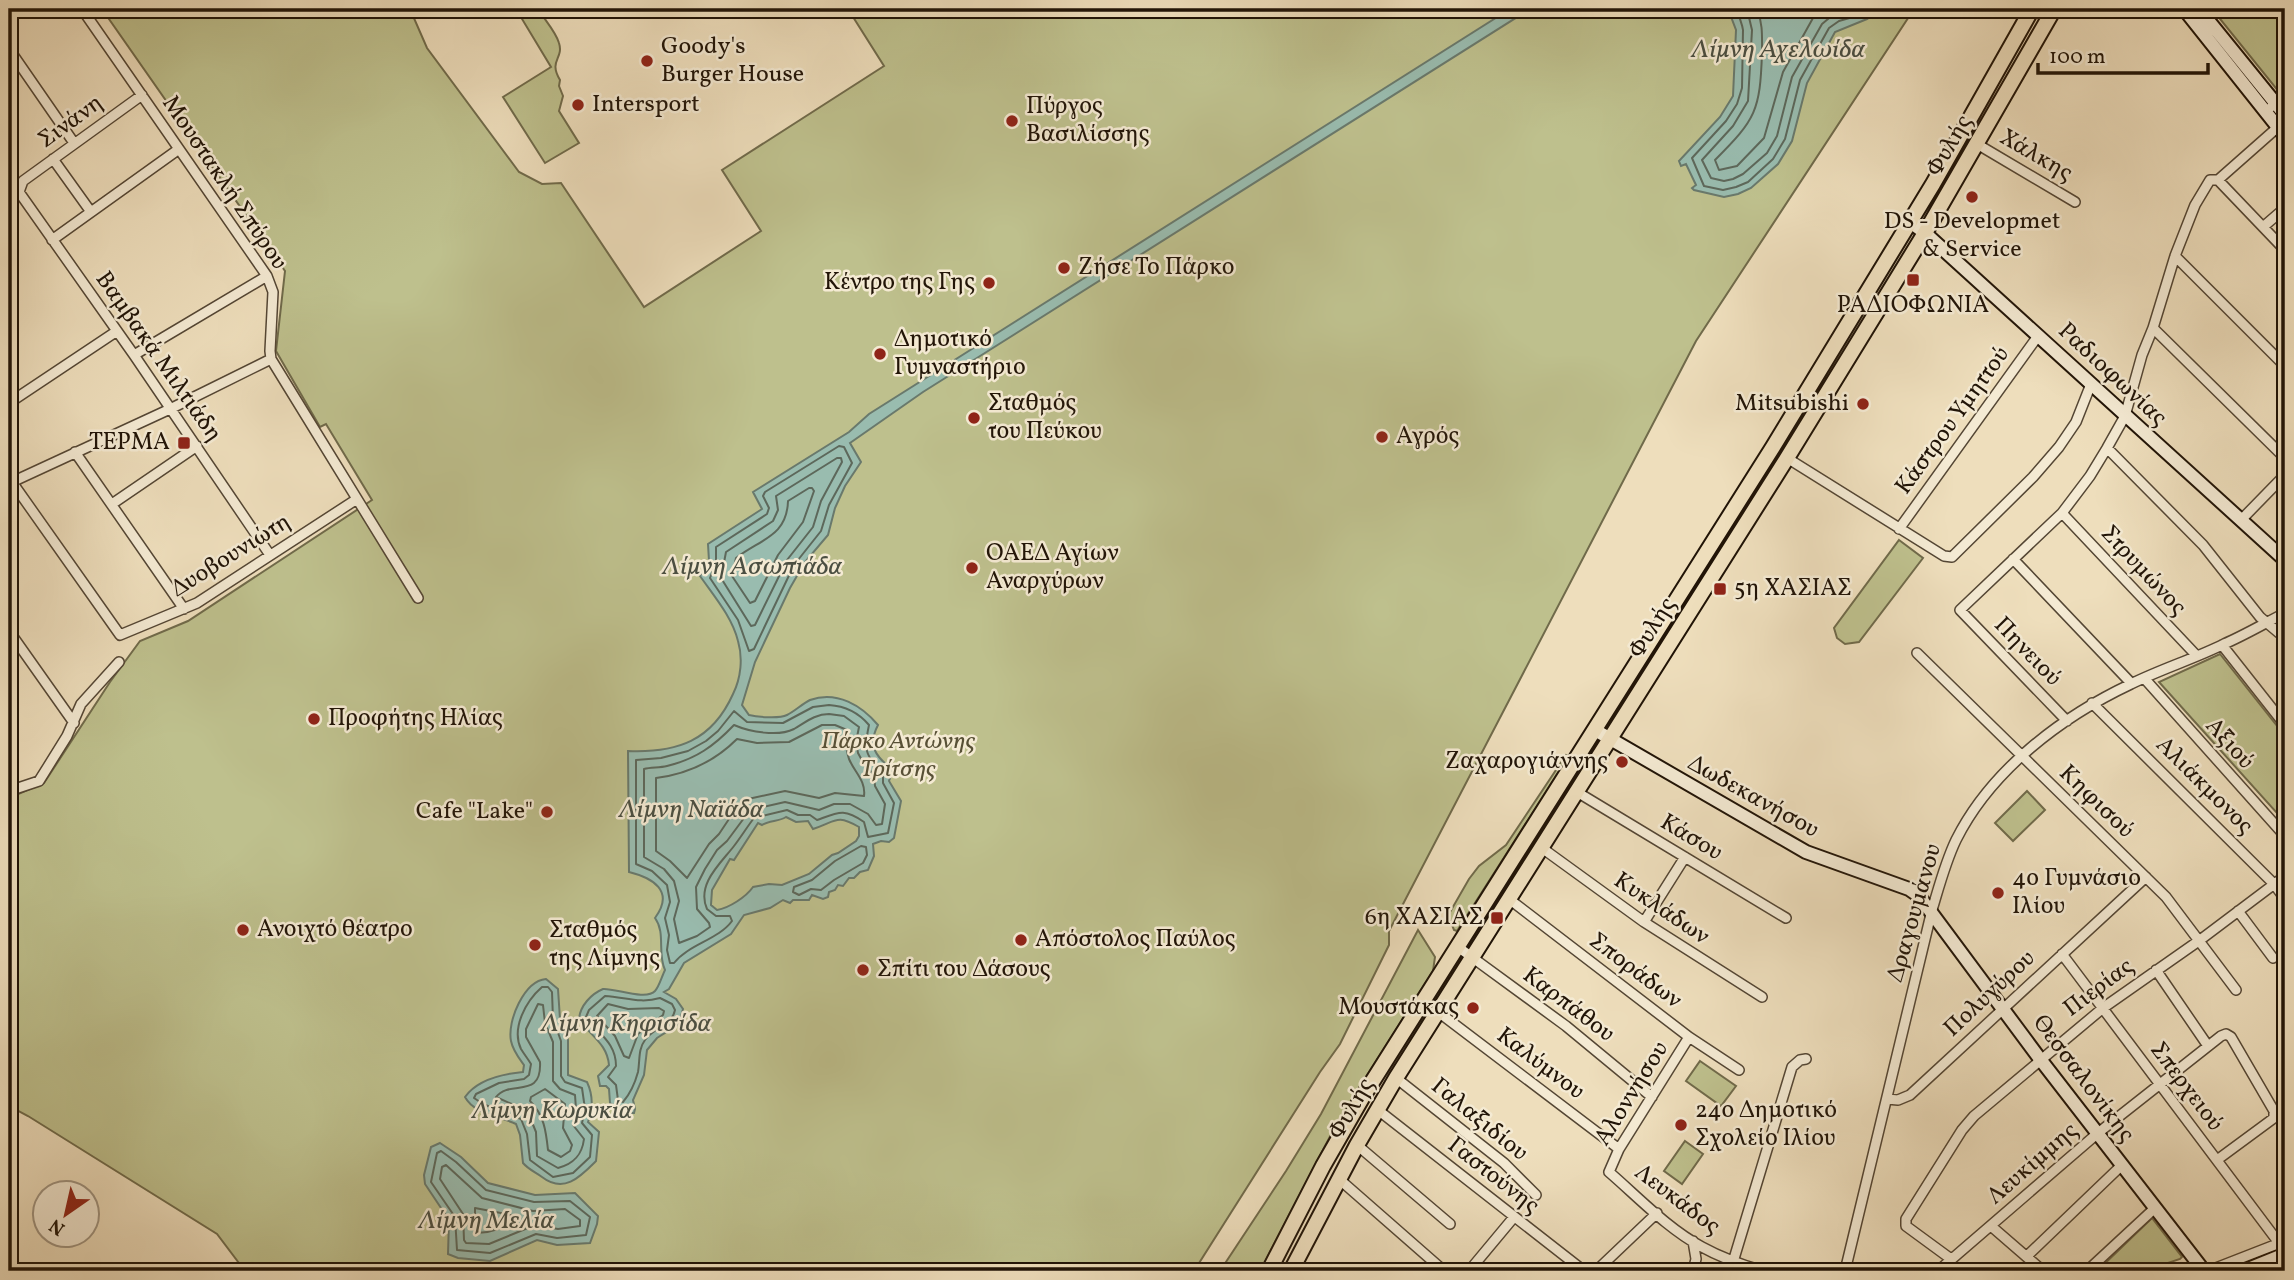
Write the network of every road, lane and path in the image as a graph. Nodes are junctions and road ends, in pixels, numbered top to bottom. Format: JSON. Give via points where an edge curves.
{"nodes":[{"id":1,"x":20,"y":9,"type":"edge"},
{"id":2,"x":82,"y":9,"type":"edge"},
{"id":3,"x":2032,"y":9,"type":"edge"},
{"id":4,"x":2054,"y":9,"type":"edge"},
{"id":5,"x":2184,"y":9,"type":"edge"},
{"id":6,"x":2199,"y":9,"type":"edge"},
{"id":7,"x":9,"y":16,"type":"edge"},
{"id":8,"x":9,"y":49,"type":"edge"},
{"id":9,"x":2243,"y":74,"type":"junction"},
{"id":10,"x":142,"y":95,"type":"junction"},
{"id":11,"x":2276,"y":103,"type":"edge"},
{"id":12,"x":2283,"y":126,"type":"edge"},
{"id":13,"x":74,"y":143,"type":"junction"},
{"id":14,"x":1977,"y":144,"type":"junction"},
{"id":15,"x":179,"y":149,"type":"junction"},
{"id":16,"x":53,"y":159,"type":"junction"},
{"id":17,"x":2218,"y":180,"type":"junction"},
{"id":18,"x":23,"y":181,"type":"joint"},
{"id":19,"x":2075,"y":202,"type":"dead end"},
{"id":20,"x":2285,"y":208,"type":"edge"},
{"id":21,"x":91,"y":212,"type":"junction"},
{"id":22,"x":1910,"y":222,"type":"junction"},
{"id":23,"x":2263,"y":228,"type":"junction"},
{"id":24,"x":1925,"y":233,"type":"junction"},
{"id":25,"x":52,"y":240,"type":"junction"},
{"id":26,"x":2285,"y":250,"type":"edge"},
{"id":27,"x":2175,"y":256,"type":"junction"},
{"id":28,"x":267,"y":276,"type":"junction"},
{"id":29,"x":2154,"y":328,"type":"junction"},
{"id":30,"x":117,"y":331,"type":"junction"},
{"id":31,"x":2038,"y":335,"type":"junction"},
{"id":32,"x":134,"y":355,"type":"junction"},
{"id":33,"x":271,"y":359,"type":"junction"},
{"id":34,"x":2285,"y":366,"type":"edge"},
{"id":35,"x":2091,"y":384,"type":"junction"},
{"id":36,"x":9,"y":403,"type":"edge"},
{"id":37,"x":170,"y":409,"type":"junction"},
{"id":38,"x":2125,"y":416,"type":"junction"},
{"id":39,"x":197,"y":446,"type":"junction"},
{"id":40,"x":2107,"y":448,"type":"junction"},
{"id":41,"x":75,"y":452,"type":"junction"},
{"id":42,"x":1787,"y":458,"type":"junction"},
{"id":43,"x":2285,"y":458,"type":"edge"},
{"id":44,"x":2285,"y":475,"type":"edge"},
{"id":45,"x":357,"y":499,"type":"junction"},
{"id":46,"x":112,"y":504,"type":"junction"},
{"id":47,"x":2062,"y":513,"type":"junction"},
{"id":48,"x":2241,"y":520,"type":"junction"},
{"id":49,"x":1899,"y":528,"type":"junction"},
{"id":50,"x":270,"y":555,"type":"junction"},
{"id":51,"x":2013,"y":559,"type":"junction"},
{"id":52,"x":2285,"y":560,"type":"edge"},
{"id":53,"x":418,"y":598,"type":"dead end"},
{"id":54,"x":184,"y":609,"type":"junction"},
{"id":55,"x":2285,"y":613,"type":"edge"},
{"id":56,"x":2266,"y":623,"type":"junction"},
{"id":57,"x":9,"y":631,"type":"edge"},
{"id":58,"x":2285,"y":638,"type":"edge"},
{"id":59,"x":2222,"y":645,"type":"junction"},
{"id":60,"x":1917,"y":653,"type":"dead end"},
{"id":61,"x":2196,"y":655,"type":"junction"},
{"id":62,"x":119,"y":662,"type":"dead end"},
{"id":63,"x":2144,"y":678,"type":"junction"},
{"id":64,"x":2131,"y":683,"type":"junction"},
{"id":65,"x":2092,"y":703,"type":"junction"},
{"id":66,"x":2067,"y":721,"type":"junction"},
{"id":67,"x":74,"y":723,"type":"junction"},
{"id":68,"x":2285,"y":725,"type":"edge"},
{"id":69,"x":1595,"y":730,"type":"junction"},
{"id":70,"x":1609,"y":739,"type":"junction"},
{"id":71,"x":2021,"y":757,"type":"junction"},
{"id":72,"x":9,"y":791,"type":"edge"},
{"id":73,"x":1577,"y":792,"type":"junction"},
{"id":74,"x":2285,"y":836,"type":"edge"},
{"id":75,"x":1542,"y":848,"type":"junction"},
{"id":76,"x":1685,"y":857,"type":"junction"},
{"id":77,"x":2285,"y":876,"type":"edge"},
{"id":78,"x":2146,"y":877,"type":"junction"},
{"id":79,"x":2274,"y":884,"type":"junction"},
{"id":80,"x":1509,"y":899,"type":"junction"},
{"id":81,"x":2285,"y":899,"type":"edge"},
{"id":82,"x":1932,"y":910,"type":"junction"},
{"id":83,"x":2238,"y":911,"type":"junction"},
{"id":84,"x":1786,"y":918,"type":"dead end"},
{"id":85,"x":1644,"y":922,"type":"junction"},
{"id":86,"x":2200,"y":940,"type":"junction"},
{"id":87,"x":1458,"y":947,"type":"junction"},
{"id":88,"x":2062,"y":954,"type":"junction"},
{"id":89,"x":1472,"y":957,"type":"junction"},
{"id":90,"x":2273,"y":958,"type":"dead end"},
{"id":91,"x":2156,"y":970,"type":"junction"},
{"id":92,"x":2236,"y":990,"type":"dead end"},
{"id":93,"x":1762,"y":997,"type":"dead end"},
{"id":94,"x":2002,"y":1008,"type":"junction"},
{"id":95,"x":2103,"y":1008,"type":"junction"},
{"id":96,"x":1437,"y":1011,"type":"junction"},
{"id":97,"x":1689,"y":1037,"type":"junction"},
{"id":98,"x":2208,"y":1046,"type":"junction"},
{"id":99,"x":1806,"y":1059,"type":"dead end"},
{"id":100,"x":2040,"y":1059,"type":"junction"},
{"id":101,"x":1739,"y":1070,"type":"dead end"},
{"id":102,"x":1395,"y":1078,"type":"junction"},
{"id":103,"x":2159,"y":1085,"type":"junction"},
{"id":104,"x":1652,"y":1097,"type":"junction"},
{"id":105,"x":1886,"y":1099,"type":"junction"},
{"id":106,"x":1378,"y":1110,"type":"junction"},
{"id":107,"x":2098,"y":1133,"type":"junction"},
{"id":108,"x":1357,"y":1145,"type":"junction"},
{"id":109,"x":1619,"y":1149,"type":"junction"},
{"id":110,"x":2217,"y":1160,"type":"junction"},
{"id":111,"x":2122,"y":1165,"type":"junction"},
{"id":112,"x":1609,"y":1172,"type":"joint"},
{"id":113,"x":1339,"y":1179,"type":"junction"},
{"id":114,"x":1536,"y":1195,"type":"dead end"},
{"id":115,"x":2155,"y":1208,"type":"junction"},
{"id":116,"x":1657,"y":1213,"type":"junction"},
{"id":117,"x":1514,"y":1217,"type":"junction"},
{"id":118,"x":1450,"y":1224,"type":"dead end"},
{"id":119,"x":1991,"y":1226,"type":"junction"},
{"id":120,"x":1697,"y":1244,"type":"junction"},
{"id":121,"x":2283,"y":1246,"type":"edge"},
{"id":122,"x":2026,"y":1256,"type":"junction"},
{"id":123,"x":1951,"y":1259,"type":"junction"},
{"id":124,"x":1733,"y":1262,"type":"junction"},
{"id":125,"x":1269,"y":1271,"type":"edge"},
{"id":126,"x":1291,"y":1271,"type":"edge"},
{"id":127,"x":1444,"y":1271,"type":"edge"},
{"id":128,"x":1469,"y":1271,"type":"edge"},
{"id":129,"x":1584,"y":1271,"type":"edge"},
{"id":130,"x":1596,"y":1271,"type":"edge"},
{"id":131,"x":1693,"y":1271,"type":"edge"},
{"id":132,"x":1763,"y":1271,"type":"edge"},
{"id":133,"x":1845,"y":1271,"type":"edge"},
{"id":134,"x":1938,"y":1271,"type":"edge"},
{"id":135,"x":2043,"y":1271,"type":"edge"},
{"id":136,"x":2087,"y":1271,"type":"edge"},
{"id":137,"x":2206,"y":1271,"type":"edge"},
{"id":138,"x":2243,"y":1271,"type":"edge"}],
"edges":[{"from":1,"to":7,"type":"street"},
{"from":2,"to":10,"type":"street","name":"Μουστακλή Σπύρου"},
{"from":3,"to":22,"type":"main road","name":"Φυλής"},
{"from":4,"to":14,"type":"main road","name":"Φυλής"},
{"from":5,"to":9,"type":"street"},
{"from":6,"to":9,"type":"street"},
{"from":8,"to":13,"type":"street"},
{"from":9,"to":11,"type":"street"},
{"from":10,"to":13,"type":"street","name":"Σινάνη"},
{"from":10,"to":15,"type":"street","name":"Μουστακλή Σπύρου"},
{"from":11,"to":12,"type":"street"},
{"from":12,"to":17,"type":"street"},
{"from":13,"to":16,"type":"street","name":"Σινάνη"},
{"from":14,"to":19,"type":"street","name":"Χάλκης"},
{"from":14,"to":24,"type":"main road","name":"Φυλής"},
{"from":15,"to":21,"type":"street"},
{"from":15,"to":28,"type":"street","name":"Μουστακλή Σπύρου"},
{"from":16,"to":18,"type":"street","name":"Σινάνη"},
{"from":16,"to":21,"type":"street"},
{"from":17,"to":23,"type":"street"},
{"from":17,"to":27,"type":"street","via":[[2210,180],[2194,205]]},
{"from":18,"to":25,"type":"street","name":"Βαμβακά Μιλτιάδη","via":[[19,192]]},
{"from":20,"to":23,"type":"street"},
{"from":21,"to":25,"type":"street"},
{"from":22,"to":24,"type":"street","name":"Ραδιοφωνίας"},
{"from":22,"to":69,"type":"main road","name":"Φυλής"},
{"from":23,"to":26,"type":"street"},
{"from":24,"to":31,"type":"street","name":"Ραδιοφωνίας"},
{"from":24,"to":42,"type":"main road","name":"Φυλής"},
{"from":25,"to":30,"type":"street","name":"Βαμβακά Μιλτιάδη"},
{"from":27,"to":29,"type":"street"},
{"from":27,"to":34,"type":"street"},
{"from":28,"to":32,"type":"street"},
{"from":28,"to":33,"type":"street","name":"Μουστακλή Σπύρου","via":[[273,292]]},
{"from":29,"to":38,"type":"street","via":[[2141,355]]},
{"from":29,"to":43,"type":"street"},
{"from":30,"to":32,"type":"street","name":"Βαμβακά Μιλτιάδη"},
{"from":30,"to":36,"type":"street"},
{"from":31,"to":35,"type":"street","name":"Ραδιοφωνίας"},
{"from":31,"to":49,"type":"street","name":"Κάστρου Υμηττού"},
{"from":32,"to":37,"type":"street","name":"Βαμβακά Μιλτιάδη"},
{"from":33,"to":37,"type":"street"},
{"from":33,"to":45,"type":"street"},
{"from":35,"to":38,"type":"street","name":"Ραδιοφωνίας"},
{"from":35,"to":49,"type":"street","via":[[2076,422],[2059,447],[1952,556],[1944,556]]},
{"from":37,"to":39,"type":"street","name":"Βαμβακά Μιλτιάδη"},
{"from":37,"to":41,"type":"street"},
{"from":38,"to":40,"type":"street"},
{"from":38,"to":48,"type":"street","name":"Ραδιοφωνίας"},
{"from":39,"to":46,"type":"street"},
{"from":39,"to":50,"type":"street","name":"Βαμβακά Μιλτιάδη"},
{"from":40,"to":47,"type":"street"},
{"from":40,"to":56,"type":"street","via":[[2203,545]]},
{"from":41,"to":46,"type":"street"},
{"from":41,"to":54,"type":"street","name":"Δυοβουνιώτη","via":[[12,482],[120,635]]},
{"from":42,"to":49,"type":"street"},
{"from":42,"to":70,"type":"main road","name":"Φυλής"},
{"from":44,"to":48,"type":"street"},
{"from":45,"to":50,"type":"street","name":"Δυοβουνιώτη"},
{"from":45,"to":53,"type":"street"},
{"from":46,"to":54,"type":"street"},
{"from":47,"to":51,"type":"street"},
{"from":47,"to":61,"type":"street","name":"Στρυμώνος"},
{"from":48,"to":52,"type":"street","name":"Ραδιοφωνίας"},
{"from":50,"to":54,"type":"street","name":"Δυοβουνιώτη"},
{"from":51,"to":64,"type":"street"},
{"from":51,"to":66,"type":"street","name":"Πηνειού","via":[[1959,610]]},
{"from":55,"to":56,"type":"street","name":"Δραγουμάνου"},
{"from":56,"to":58,"type":"street"},
{"from":56,"to":59,"type":"street","name":"Δραγουμάνου"},
{"from":57,"to":67,"type":"street"},
{"from":59,"to":61,"type":"street","name":"Δραγουμάνου"},
{"from":59,"to":68,"type":"street"},
{"from":60,"to":71,"type":"street","name":"Κηφισού"},
{"from":61,"to":63,"type":"street","name":"Δραγουμάνου"},
{"from":62,"to":67,"type":"street","via":[[86,698]]},
{"from":63,"to":64,"type":"street","name":"Δραγουμάνου"},
{"from":63,"to":74,"type":"street","name":"Αξιού"},
{"from":64,"to":65,"type":"street","name":"Δραγουμάνου"},
{"from":65,"to":66,"type":"street","name":"Δραγουμάνου"},
{"from":65,"to":79,"type":"street","name":"Αλιάκμονος"},
{"from":66,"to":71,"type":"street","name":"Δραγουμάνου"},
{"from":67,"to":72,"type":"street","via":[[39,781]]},
{"from":69,"to":70,"type":"street","name":"Δωδεκανήσου"},
{"from":69,"to":87,"type":"main road","name":"Φυλής"},
{"from":70,"to":73,"type":"main road","name":"Φυλής"},
{"from":70,"to":82,"type":"street","name":"Δωδεκανήσου","via":[[1778,838],[1811,855],[1909,889]]},
{"from":71,"to":78,"type":"street","name":"Κηφισού"},
{"from":71,"to":82,"type":"street","name":"Δραγουμάνου","via":[[1967,821],[1944,869]]},
{"from":73,"to":75,"type":"main road","name":"Φυλής"},
{"from":73,"to":76,"type":"street","name":"Κάσου"},
{"from":75,"to":80,"type":"main road","name":"Φυλής"},
{"from":75,"to":85,"type":"street","name":"Κυκλάδων"},
{"from":76,"to":84,"type":"street","name":"Κάσου"},
{"from":76,"to":85,"type":"street"},
{"from":77,"to":79,"type":"street","name":"Πιερίας"},
{"from":78,"to":86,"type":"street","name":"Κηφισού"},
{"from":78,"to":88,"type":"street","name":"Πολυγύρου"},
{"from":79,"to":81,"type":"street","name":"Αλιάκμονος"},
{"from":79,"to":83,"type":"street","name":"Πιερίας"},
{"from":80,"to":89,"type":"main road","name":"Φυλής"},
{"from":80,"to":97,"type":"street","name":"Σποράδων"},
{"from":82,"to":94,"type":"street","name":"Θεσσαλονίκης"},
{"from":82,"to":105,"type":"street","name":"Δραγουμάνου"},
{"from":83,"to":86,"type":"street","name":"Πιερίας"},
{"from":83,"to":90,"type":"street"},
{"from":85,"to":93,"type":"street","name":"Κυκλάδων"},
{"from":86,"to":91,"type":"street","name":"Πιερίας"},
{"from":86,"to":92,"type":"street","name":"Κηφισού"},
{"from":87,"to":89,"type":"street","name":"Καρπάθου"},
{"from":87,"to":125,"type":"main road","name":"Φυλής","via":[[1356,1109]]},
{"from":88,"to":94,"type":"street","name":"Πολυγύρου"},
{"from":88,"to":95,"type":"street","name":"Σπερχειού"},
{"from":89,"to":96,"type":"main road","name":"Φυλής"},
{"from":89,"to":104,"type":"street","name":"Καρπάθου"},
{"from":91,"to":95,"type":"street","name":"Πιερίας"},
{"from":91,"to":98,"type":"street"},
{"from":94,"to":100,"type":"street","name":"Θεσσαλονίκης"},
{"from":94,"to":105,"type":"street","name":"Πολυγύρου","via":[[1910,1095]]},
{"from":95,"to":100,"type":"street","name":"Πιερίας"},
{"from":95,"to":103,"type":"street","name":"Σπερχειού"},
{"from":96,"to":102,"type":"main road","name":"Φυλής"},
{"from":96,"to":109,"type":"street","name":"Καλύμνου"},
{"from":97,"to":101,"type":"street","name":"Σποράδων"},
{"from":97,"to":104,"type":"street","name":"Αλοννήσου"},
{"from":98,"to":103,"type":"street","name":"Λευκίμμης"},
{"from":98,"to":110,"type":"street","name":"Λευκίμμης","via":[[2221,1035],[2231,1037],[2274,1111],[2268,1124]]},
{"from":99,"to":124,"type":"street","via":[[1792,1067]]},
{"from":100,"to":107,"type":"street","name":"Θεσσαλονίκης"},
{"from":100,"to":123,"type":"street","name":"Πιερίας","via":[[1962,1130],[1906,1219],[1906,1226]]},
{"from":102,"to":106,"type":"main road","name":"Φυλής"},
{"from":102,"to":114,"type":"street","name":"Γαλαξιδίου","via":[[1504,1163]]},
{"from":103,"to":107,"type":"street","name":"Λευκίμμης"},
{"from":103,"to":110,"type":"street","name":"Σπερχειού"},
{"from":104,"to":109,"type":"street","name":"Αλοννήσου"},
{"from":105,"to":133,"type":"street","name":"Δραγουμάνου"},
{"from":106,"to":108,"type":"main road","name":"Φυλής"},
{"from":106,"to":117,"type":"street","name":"Γαστούνης"},
{"from":107,"to":111,"type":"street","name":"Θεσσαλονίκης"},
{"from":107,"to":119,"type":"street","name":"Λευκίμμης"},
{"from":108,"to":113,"type":"main road","name":"Φυλής"},
{"from":108,"to":118,"type":"street"},
{"from":109,"to":112,"type":"street","name":"Αλοννήσου"},
{"from":110,"to":121,"type":"street","name":"Σπερχειού"},
{"from":111,"to":115,"type":"street","name":"Θεσσαλονίκης"},
{"from":111,"to":122,"type":"street"},
{"from":112,"to":116,"type":"street","name":"Λευκάδος"},
{"from":113,"to":126,"type":"main road","name":"Φυλής"},
{"from":113,"to":127,"type":"street"},
{"from":115,"to":136,"type":"street"},
{"from":115,"to":137,"type":"street","name":"Θεσσαλονίκης"},
{"from":116,"to":120,"type":"street","name":"Λευκάδος"},
{"from":116,"to":130,"type":"street"},
{"from":117,"to":128,"type":"street"},
{"from":117,"to":129,"type":"street","name":"Γαστούνης"},
{"from":119,"to":122,"type":"street"},
{"from":119,"to":123,"type":"street","name":"Λευκίμμης"},
{"from":120,"to":124,"type":"street","name":"Λευκάδος"},
{"from":120,"to":131,"type":"street"},
{"from":121,"to":137,"type":"street"},
{"from":121,"to":138,"type":"street"},
{"from":122,"to":135,"type":"street"},
{"from":123,"to":134,"type":"street","name":"Λευκίμμης"},
{"from":124,"to":132,"type":"street","name":"Λευκάδος"}]}
